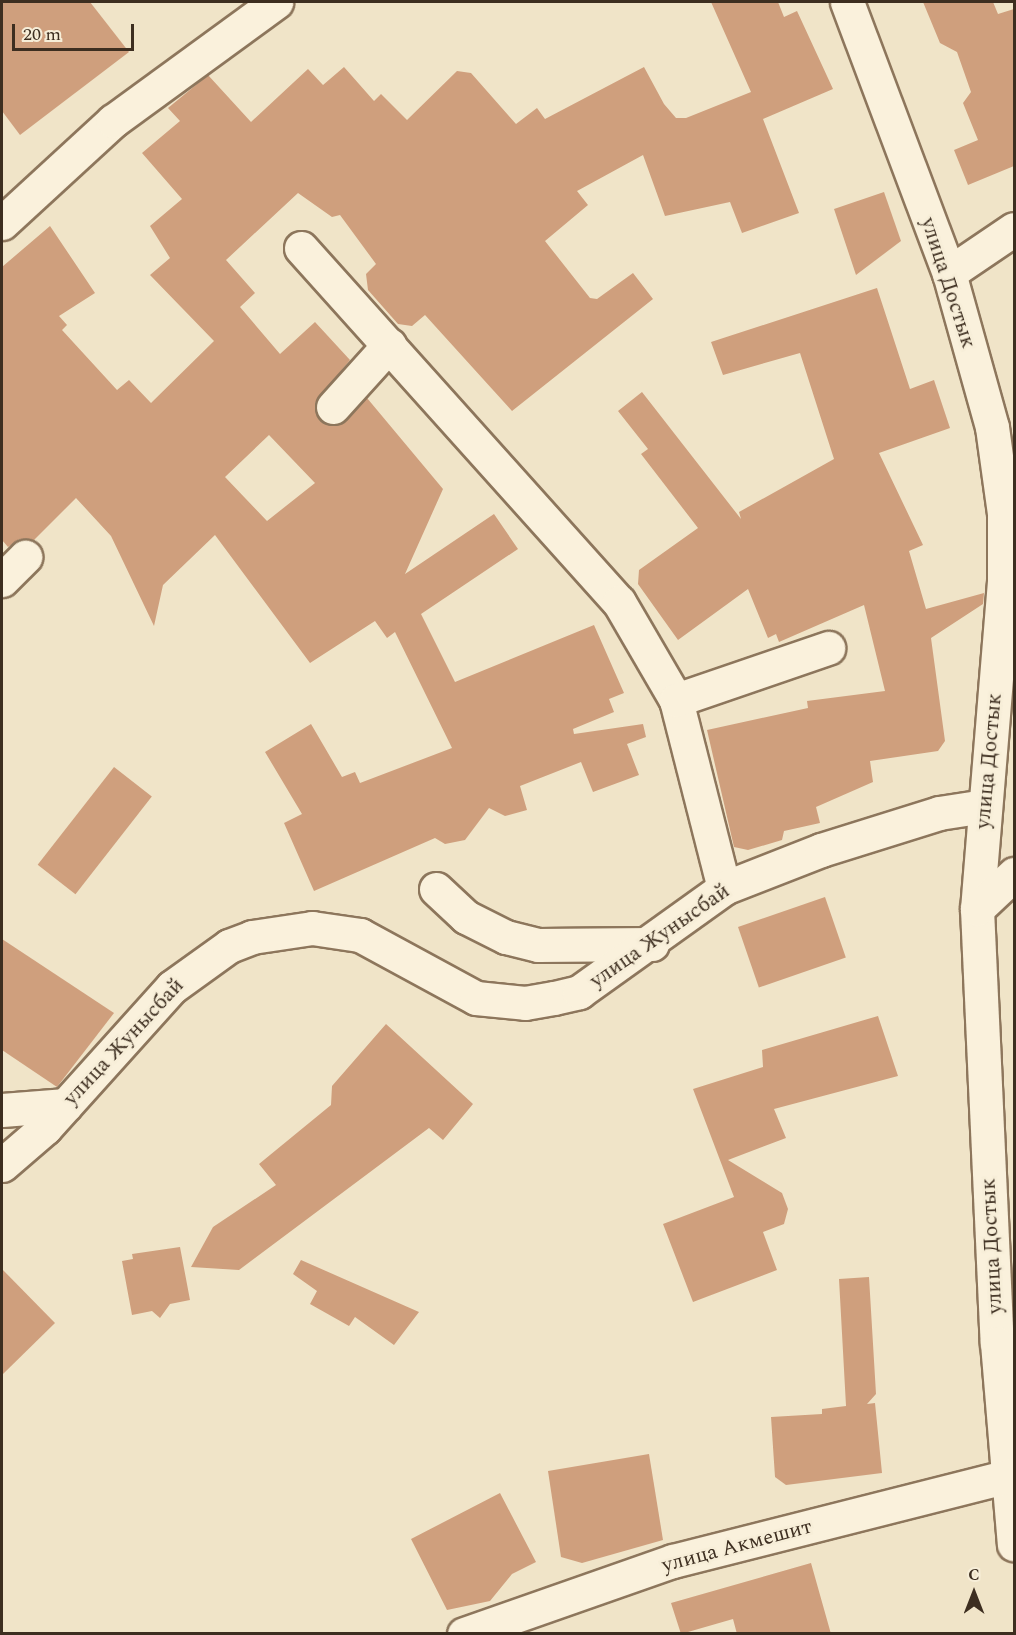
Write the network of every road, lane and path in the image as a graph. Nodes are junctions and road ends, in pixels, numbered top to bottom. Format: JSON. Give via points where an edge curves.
{"nodes":[{"id":1,"x":276,"y":2,"type":"edge"},
{"id":2,"x":847,"y":2,"type":"edge"},
{"id":3,"x":2,"y":223,"type":"edge"},
{"id":4,"x":1014,"y":229,"type":"edge"},
{"id":5,"x":301,"y":248,"type":"dead end"},
{"id":6,"x":949,"y":273,"type":"junction"},
{"id":7,"x":389,"y":345,"type":"junction"},
{"id":8,"x":333,"y":406,"type":"dead end"},
{"id":9,"x":26,"y":557,"type":"dead end"},
{"id":10,"x":2,"y":580,"type":"edge"},
{"id":11,"x":828,"y":648,"type":"dead end"},
{"id":12,"x":676,"y":700,"type":"junction"},
{"id":13,"x":984,"y":806,"type":"junction"},
{"id":14,"x":1014,"y":874,"type":"edge"},
{"id":15,"x":724,"y":888,"type":"junction"},
{"id":16,"x":436,"y":889,"type":"dead end"},
{"id":17,"x":977,"y":909,"type":"junction"},
{"id":18,"x":652,"y":944,"type":"junction"},
{"id":19,"x":66,"y":1105,"type":"junction"},
{"id":20,"x":2,"y":1110,"type":"edge"},
{"id":21,"x":2,"y":1165,"type":"edge"},
{"id":22,"x":1012,"y":1475,"type":"edge"},
{"id":23,"x":1014,"y":1545,"type":"edge"},
{"id":24,"x":464,"y":1634,"type":"edge"}],
"edges":[{"from":1,"to":3,"type":"street","via":[[168,76]]},
{"from":2,"to":6,"type":"street","name":"улица Достык"},
{"from":4,"to":6,"type":"street"},
{"from":5,"to":7,"type":"street"},
{"from":6,"to":13,"type":"street","name":"улица Достык","via":[[992,427],[1004,514],[1004,581]]},
{"from":7,"to":8,"type":"street"},
{"from":7,"to":12,"type":"street","via":[[619,603]]},
{"from":9,"to":10,"type":"street"},
{"from":11,"to":12,"type":"street"},
{"from":12,"to":15,"type":"street"},
{"from":13,"to":15,"type":"street","name":"улица Жунысбай","via":[[939,813],[821,850]]},
{"from":13,"to":17,"type":"street","name":"улица Достык"},
{"from":14,"to":17,"type":"street"},
{"from":15,"to":18,"type":"street","name":"улица Жунысбай"},
{"from":16,"to":18,"type":"street","via":[[466,917],[516,940],[538,945]]},
{"from":17,"to":22,"type":"street","name":"улица Достык","via":[[997,1343]]},
{"from":18,"to":19,"type":"street","name":"улица Жунысбай","via":[[579,992],[525,1002],[477,998],[360,935],[312,928],[252,936],[229,946],[172,987]]},
{"from":19,"to":20,"type":"street"},
{"from":19,"to":21,"type":"street","name":"улица Жунысбай"},
{"from":22,"to":23,"type":"street","name":"улица Достык"},
{"from":22,"to":24,"type":"street","name":"улица Акмешит","via":[[674,1562]]}]}
